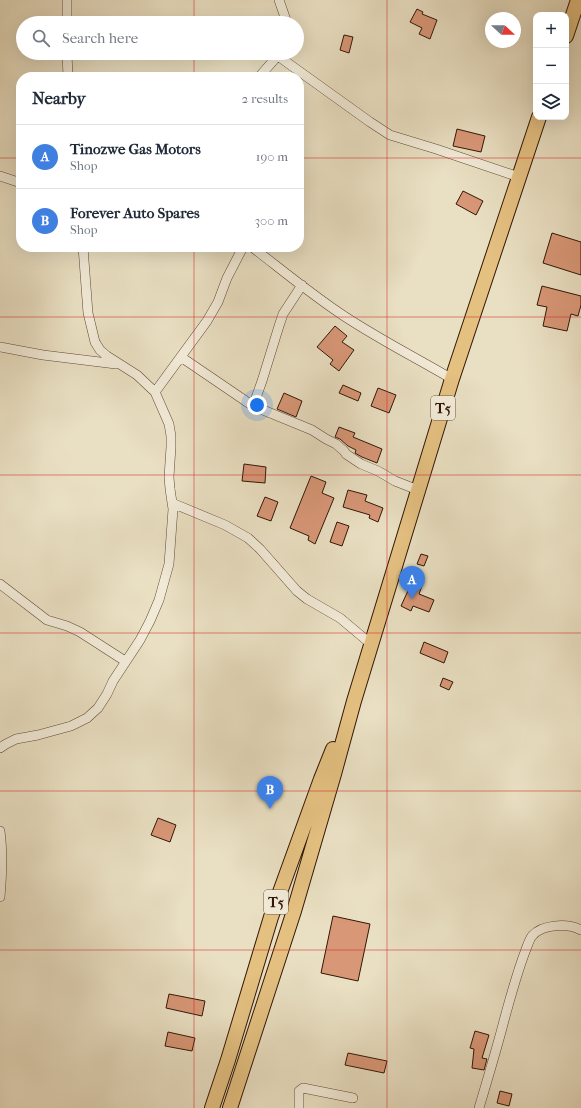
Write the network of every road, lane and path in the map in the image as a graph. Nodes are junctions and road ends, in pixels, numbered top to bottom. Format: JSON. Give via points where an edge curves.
{"nodes":[{"id":1,"x":67,"y":0,"type":"edge"},
{"id":2,"x":279,"y":0,"type":"edge"},
{"id":3,"x":576,"y":1,"type":"edge"},
{"id":4,"x":67,"y":16,"type":"edge"},
{"id":5,"x":285,"y":16,"type":"edge"},
{"id":6,"x":569,"y":26,"type":"edge"},
{"id":7,"x":67,"y":60,"type":"edge"},
{"id":8,"x":274,"y":60,"type":"edge"},
{"id":9,"x":287,"y":60,"type":"edge"},
{"id":10,"x":68,"y":72,"type":"edge"},
{"id":11,"x":263,"y":72,"type":"edge"},
{"id":12,"x":303,"y":72,"type":"edge"},
{"id":13,"x":304,"y":73,"type":"edge"},
{"id":14,"x":538,"y":120,"type":"edge"},
{"id":15,"x":0,"y":176,"type":"edge"},
{"id":16,"x":519,"y":177,"type":"junction"},
{"id":17,"x":16,"y":181,"type":"edge"},
{"id":18,"x":83,"y":252,"type":"edge"},
{"id":19,"x":240,"y":252,"type":"edge"},
{"id":20,"x":259,"y":252,"type":"edge"},
{"id":21,"x":302,"y":285,"type":"junction"},
{"id":22,"x":0,"y":348,"type":"edge"},
{"id":23,"x":181,"y":356,"type":"junction"},
{"id":24,"x":119,"y":364,"type":"junction"},
{"id":25,"x":452,"y":379,"type":"junction"},
{"id":26,"x":155,"y":392,"type":"junction"},
{"id":27,"x":253,"y":406,"type":"junction"},
{"id":28,"x":418,"y":490,"type":"junction"},
{"id":29,"x":172,"y":503,"type":"junction"},
{"id":30,"x":0,"y":584,"type":"edge"},
{"id":31,"x":371,"y":644,"type":"junction"},
{"id":32,"x":125,"y":661,"type":"junction"},
{"id":33,"x":354,"y":701,"type":"junction"},
{"id":34,"x":0,"y":748,"type":"edge"},
{"id":35,"x":0,"y":831,"type":"edge"},
{"id":36,"x":0,"y":897,"type":"edge"},
{"id":37,"x":581,"y":930,"type":"edge"},
{"id":38,"x":353,"y":1098,"type":"dead end"},
{"id":39,"x":212,"y":1108,"type":"edge"},
{"id":40,"x":230,"y":1108,"type":"edge"},
{"id":41,"x":299,"y":1108,"type":"edge"},
{"id":42,"x":479,"y":1108,"type":"edge"}],
"edges":[{"from":1,"to":4,"type":"street"},
{"from":2,"to":5,"type":"street"},
{"from":3,"to":6,"type":"highway"},
{"from":7,"to":10,"type":"street"},
{"from":8,"to":11,"type":"street"},
{"from":9,"to":12,"type":"street"},
{"from":13,"to":16,"type":"street","via":[[390,135]]},
{"from":14,"to":16,"type":"highway","number":"T5"},
{"from":15,"to":17,"type":"street"},
{"from":16,"to":25,"type":"highway","number":"T5"},
{"from":18,"to":24,"type":"street","via":[[88,312],[95,342],[100,350]]},
{"from":19,"to":23,"type":"street","via":[[214,310]]},
{"from":20,"to":21,"type":"street"},
{"from":21,"to":25,"type":"street","via":[[379,338]]},
{"from":21,"to":27,"type":"street","via":[[279,326]]},
{"from":22,"to":24,"type":"street"},
{"from":23,"to":26,"type":"street"},
{"from":23,"to":27,"type":"street"},
{"from":24,"to":26,"type":"street","via":[[137,375]]},
{"from":25,"to":28,"type":"highway","number":"T5"},
{"from":26,"to":29,"type":"street","via":[[169,424],[171,436],[169,477]]},
{"from":27,"to":28,"type":"street","via":[[312,430],[336,444],[361,464]]},
{"from":28,"to":31,"type":"highway","number":"T5"},
{"from":29,"to":31,"type":"street","via":[[248,538],[297,591],[340,618]]},
{"from":29,"to":32,"type":"street","via":[[169,564],[159,600],[140,640]]},
{"from":30,"to":32,"type":"street","via":[[47,620],[80,632]]},
{"from":31,"to":33,"type":"highway","number":"T5"},
{"from":32,"to":34,"type":"street","via":[[98,708],[87,718],[71,726],[16,740]]},
{"from":33,"to":39,"type":"highway","number":"T5","via":[[321,779],[271,917]]},
{"from":33,"to":40,"type":"highway","number":"T5","via":[[294,911]]},
{"from":35,"to":36,"type":"street"},
{"from":37,"to":42,"type":"street","via":[[572,926],[545,928],[532,937],[520,963]]},
{"from":38,"to":41,"type":"street","via":[[303,1088],[299,1091]]}]}
